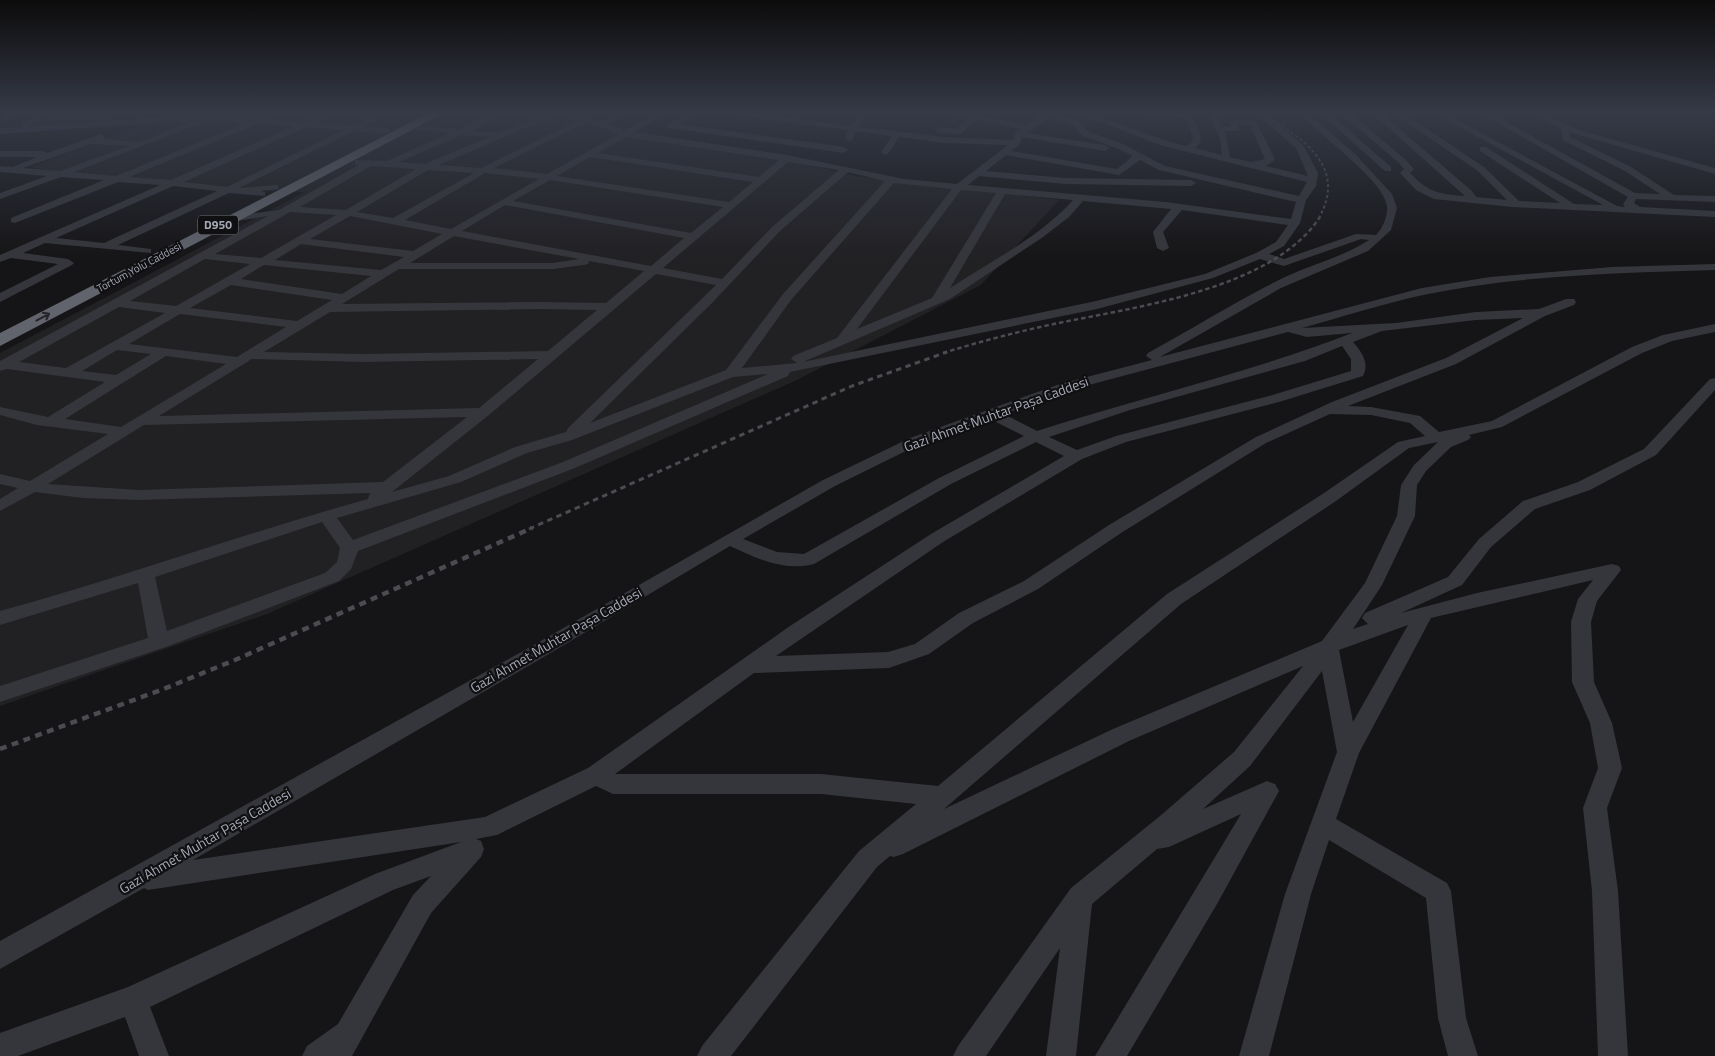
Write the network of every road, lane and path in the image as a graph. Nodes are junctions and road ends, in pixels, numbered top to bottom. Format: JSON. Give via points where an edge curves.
{"nodes":[{"id":1,"x":31,"y":162,"type":"edge"},
{"id":2,"x":94,"y":162,"type":"edge"},
{"id":3,"x":156,"y":162,"type":"edge"},
{"id":4,"x":218,"y":162,"type":"edge"},
{"id":5,"x":285,"y":162,"type":"edge"},
{"id":6,"x":330,"y":162,"type":"edge"},
{"id":7,"x":339,"y":162,"type":"edge"},
{"id":8,"x":359,"y":162,"type":"edge"},
{"id":9,"x":390,"y":162,"type":"edge"},
{"id":10,"x":437,"y":162,"type":"edge"},
{"id":11,"x":499,"y":162,"type":"edge"},
{"id":12,"x":574,"y":162,"type":"edge"},
{"id":13,"x":643,"y":162,"type":"edge"},
{"id":14,"x":782,"y":162,"type":"edge"},
{"id":15,"x":811,"y":162,"type":"edge"},
{"id":16,"x":835,"y":162,"type":"edge"},
{"id":17,"x":990,"y":162,"type":"edge"},
{"id":18,"x":1051,"y":162,"type":"edge"},
{"id":19,"x":1060,"y":162,"type":"edge"},
{"id":20,"x":1131,"y":162,"type":"edge"},
{"id":21,"x":1150,"y":162,"type":"edge"},
{"id":22,"x":1214,"y":162,"type":"edge"},
{"id":23,"x":1223,"y":162,"type":"edge"},
{"id":24,"x":1266,"y":162,"type":"edge"},
{"id":25,"x":1308,"y":162,"type":"edge"},
{"id":26,"x":1356,"y":162,"type":"edge"},
{"id":27,"x":1380,"y":162,"type":"edge"},
{"id":28,"x":1403,"y":162,"type":"edge"},
{"id":29,"x":1433,"y":162,"type":"edge"},
{"id":30,"x":1472,"y":162,"type":"edge"},
{"id":31,"x":1504,"y":162,"type":"edge"},
{"id":32,"x":1526,"y":162,"type":"edge"},
{"id":33,"x":1572,"y":162,"type":"edge"},
{"id":34,"x":1615,"y":162,"type":"edge"},
{"id":35,"x":1682,"y":162,"type":"edge"},
{"id":36,"x":369,"y":163,"type":"junction"},
{"id":37,"x":386,"y":164,"type":"junction"},
{"id":38,"x":1248,"y":165,"type":"junction"},
{"id":39,"x":428,"y":166,"type":"junction"},
{"id":40,"x":832,"y":166,"type":"junction"},
{"id":41,"x":1222,"y":166,"type":"junction"},
{"id":42,"x":1360,"y":166,"type":"junction"},
{"id":43,"x":1698,"y":167,"type":"junction"},
{"id":44,"x":0,"y":169,"type":"edge"},
{"id":45,"x":11,"y":169,"type":"junction"},
{"id":46,"x":1388,"y":169,"type":"junction"},
{"id":47,"x":483,"y":170,"type":"junction"},
{"id":48,"x":845,"y":170,"type":"junction"},
{"id":49,"x":1715,"y":171,"type":"edge"},
{"id":50,"x":1119,"y":172,"type":"junction"},
{"id":51,"x":0,"y":173,"type":"edge"},
{"id":52,"x":977,"y":173,"type":"junction"},
{"id":53,"x":1406,"y":173,"type":"junction"},
{"id":54,"x":63,"y":174,"type":"junction"},
{"id":55,"x":1715,"y":175,"type":"edge"},
{"id":56,"x":548,"y":177,"type":"junction"},
{"id":57,"x":116,"y":178,"type":"junction"},
{"id":58,"x":762,"y":180,"type":"junction"},
{"id":59,"x":891,"y":180,"type":"junction"},
{"id":60,"x":1032,"y":180,"type":"junction"},
{"id":61,"x":1272,"y":181,"type":"dead end"},
{"id":62,"x":1106,"y":182,"type":"junction"},
{"id":63,"x":170,"y":183,"type":"junction"},
{"id":64,"x":1233,"y":185,"type":"junction"},
{"id":65,"x":1311,"y":185,"type":"junction"},
{"id":66,"x":958,"y":188,"type":"junction"},
{"id":67,"x":230,"y":189,"type":"junction"},
{"id":68,"x":277,"y":191,"type":"junction"},
{"id":69,"x":1001,"y":192,"type":"junction"},
{"id":70,"x":262,"y":194,"type":"junction"},
{"id":71,"x":0,"y":196,"type":"edge"},
{"id":72,"x":1633,"y":196,"type":"junction"},
{"id":73,"x":1671,"y":197,"type":"junction"},
{"id":74,"x":1079,"y":199,"type":"junction"},
{"id":75,"x":1715,"y":199,"type":"edge"},
{"id":76,"x":1301,"y":200,"type":"junction"},
{"id":77,"x":1472,"y":201,"type":"junction"},
{"id":78,"x":503,"y":202,"type":"junction"},
{"id":79,"x":1516,"y":204,"type":"junction"},
{"id":80,"x":732,"y":205,"type":"junction"},
{"id":81,"x":1179,"y":206,"type":"junction"},
{"id":82,"x":1572,"y":207,"type":"junction"},
{"id":83,"x":291,"y":208,"type":"junction"},
{"id":84,"x":249,"y":209,"type":"junction"},
{"id":85,"x":1618,"y":210,"type":"junction"},
{"id":86,"x":1639,"y":211,"type":"junction"},
{"id":87,"x":348,"y":213,"type":"junction"},
{"id":88,"x":1715,"y":214,"type":"edge"},
{"id":89,"x":215,"y":217,"type":"junction"},
{"id":90,"x":0,"y":219,"type":"edge"},
{"id":91,"x":231,"y":219,"type":"junction"},
{"id":92,"x":16,"y":220,"type":"junction"},
{"id":93,"x":396,"y":221,"type":"junction"},
{"id":94,"x":1295,"y":223,"type":"junction"},
{"id":95,"x":31,"y":225,"type":"dead end"},
{"id":96,"x":453,"y":232,"type":"junction"},
{"id":97,"x":694,"y":237,"type":"junction"},
{"id":98,"x":1377,"y":238,"type":"junction"},
{"id":99,"x":42,"y":240,"type":"junction"},
{"id":100,"x":299,"y":241,"type":"junction"},
{"id":101,"x":104,"y":247,"type":"junction"},
{"id":102,"x":1163,"y":248,"type":"dead end"},
{"id":103,"x":147,"y":251,"type":"junction"},
{"id":104,"x":416,"y":254,"type":"junction"},
{"id":105,"x":1260,"y":255,"type":"junction"},
{"id":106,"x":204,"y":256,"type":"junction"},
{"id":107,"x":4,"y":257,"type":"edge"},
{"id":108,"x":605,"y":260,"type":"junction"},
{"id":109,"x":262,"y":262,"type":"junction"},
{"id":110,"x":398,"y":266,"type":"junction"},
{"id":111,"x":1715,"y":267,"type":"edge"},
{"id":112,"x":656,"y":269,"type":"junction"},
{"id":113,"x":384,"y":274,"type":"junction"},
{"id":114,"x":228,"y":281,"type":"junction"},
{"id":115,"x":725,"y":283,"type":"junction"},
{"id":116,"x":0,"y":298,"type":"edge"},
{"id":117,"x":344,"y":298,"type":"junction"},
{"id":118,"x":936,"y":301,"type":"junction"},
{"id":119,"x":1570,"y":302,"type":"dead end"},
{"id":120,"x":116,"y":303,"type":"junction"},
{"id":121,"x":611,"y":307,"type":"junction"},
{"id":122,"x":328,"y":308,"type":"junction"},
{"id":123,"x":177,"y":310,"type":"junction"},
{"id":124,"x":1541,"y":313,"type":"junction"},
{"id":125,"x":299,"y":325,"type":"junction"},
{"id":126,"x":0,"y":326,"type":"edge"},
{"id":127,"x":1380,"y":327,"type":"junction"},
{"id":128,"x":1286,"y":328,"type":"junction"},
{"id":129,"x":1715,"y":328,"type":"edge"},
{"id":130,"x":0,"y":340,"type":"edge"},
{"id":131,"x":841,"y":341,"type":"junction"},
{"id":132,"x":1344,"y":342,"type":"junction"},
{"id":133,"x":114,"y":346,"type":"junction"},
{"id":134,"x":164,"y":352,"type":"junction"},
{"id":135,"x":553,"y":355,"type":"junction"},
{"id":136,"x":244,"y":358,"type":"junction"},
{"id":137,"x":2,"y":365,"type":"edge"},
{"id":138,"x":793,"y":368,"type":"junction"},
{"id":139,"x":1133,"y":368,"type":"junction"},
{"id":140,"x":774,"y":370,"type":"junction"},
{"id":141,"x":68,"y":373,"type":"junction"},
{"id":142,"x":731,"y":373,"type":"junction"},
{"id":143,"x":119,"y":380,"type":"junction"},
{"id":144,"x":1715,"y":382,"type":"edge"},
{"id":145,"x":1395,"y":383,"type":"junction"},
{"id":146,"x":1274,"y":399,"type":"junction"},
{"id":147,"x":1327,"y":409,"type":"junction"},
{"id":148,"x":484,"y":412,"type":"junction"},
{"id":149,"x":3,"y":413,"type":"edge"},
{"id":150,"x":992,"y":414,"type":"junction"},
{"id":151,"x":140,"y":421,"type":"junction"},
{"id":152,"x":50,"y":422,"type":"junction"},
{"id":153,"x":1497,"y":424,"type":"junction"},
{"id":154,"x":120,"y":432,"type":"junction"},
{"id":155,"x":1036,"y":436,"type":"junction"},
{"id":156,"x":567,"y":437,"type":"junction"},
{"id":157,"x":1435,"y":437,"type":"junction"},
{"id":158,"x":1076,"y":456,"type":"junction"},
{"id":159,"x":0,"y":479,"type":"edge"},
{"id":160,"x":388,"y":487,"type":"junction"},
{"id":161,"x":32,"y":488,"type":"junction"},
{"id":162,"x":369,"y":502,"type":"junction"},
{"id":163,"x":0,"y":506,"type":"edge"},
{"id":164,"x":326,"y":515,"type":"junction"},
{"id":165,"x":729,"y":540,"type":"junction"},
{"id":166,"x":349,"y":548,"type":"junction"},
{"id":167,"x":145,"y":574,"type":"junction"},
{"id":168,"x":1424,"y":613,"type":"junction"},
{"id":169,"x":0,"y":618,"type":"edge"},
{"id":170,"x":1335,"y":639,"type":"junction"},
{"id":171,"x":158,"y":642,"type":"junction"},
{"id":172,"x":750,"y":665,"type":"junction"},
{"id":173,"x":0,"y":694,"type":"edge"},
{"id":174,"x":1348,"y":752,"type":"junction"},
{"id":175,"x":596,"y":775,"type":"junction"},
{"id":176,"x":942,"y":796,"type":"junction"},
{"id":177,"x":1323,"y":824,"type":"junction"},
{"id":178,"x":488,"y":827,"type":"junction"},
{"id":179,"x":1140,"y":848,"type":"junction"},
{"id":180,"x":472,"y":849,"type":"junction"},
{"id":181,"x":868,"y":859,"type":"junction"},
{"id":182,"x":137,"y":880,"type":"junction"},
{"id":183,"x":1080,"y":897,"type":"junction"},
{"id":184,"x":0,"y":956,"type":"edge"},
{"id":185,"x":133,"y":1000,"type":"junction"},
{"id":186,"x":342,"y":1044,"type":"edge"},
{"id":187,"x":0,"y":1048,"type":"edge"},
{"id":188,"x":154,"y":1056,"type":"edge"},
{"id":189,"x":316,"y":1056,"type":"edge"},
{"id":190,"x":712,"y":1056,"type":"edge"},
{"id":191,"x":968,"y":1056,"type":"edge"},
{"id":192,"x":1061,"y":1056,"type":"edge"},
{"id":193,"x":1110,"y":1056,"type":"edge"},
{"id":194,"x":1254,"y":1056,"type":"edge"},
{"id":195,"x":1463,"y":1056,"type":"edge"},
{"id":196,"x":1613,"y":1056,"type":"edge"}],
"edges":[{"from":1,"to":45,"type":"street"},
{"from":2,"to":54,"type":"street"},
{"from":3,"to":57,"type":"street"},
{"from":4,"to":63,"type":"street"},
{"from":5,"to":67,"type":"street"},
{"from":6,"to":68,"type":"highway","name":"Tortum Yolu Caddesi","number":"D950"},
{"from":7,"to":68,"type":"highway","name":"Tortum Yolu Caddesi","number":"D950"},
{"from":8,"to":36,"type":"street"},
{"from":9,"to":37,"type":"street"},
{"from":10,"to":39,"type":"street"},
{"from":11,"to":47,"type":"street"},
{"from":12,"to":56,"type":"street"},
{"from":13,"to":58,"type":"street"},
{"from":14,"to":58,"type":"street"},
{"from":15,"to":40,"type":"street"},
{"from":16,"to":40,"type":"street"},
{"from":17,"to":52,"type":"street"},
{"from":18,"to":60,"type":"street"},
{"from":19,"to":50,"type":"street"},
{"from":20,"to":50,"type":"street"},
{"from":21,"to":64,"type":"street"},
{"from":22,"to":41,"type":"street"},
{"from":23,"to":41,"type":"street"},
{"from":24,"to":38,"type":"street"},
{"from":25,"to":65,"type":"street","via":[[1313,173]]},
{"from":26,"to":42,"type":"street"},
{"from":27,"to":46,"type":"street"},
{"from":28,"to":53,"type":"street","via":[[1409,169]]},
{"from":29,"to":77,"type":"street","via":[[1469,194]]},
{"from":30,"to":79,"type":"street"},
{"from":31,"to":82,"type":"street"},
{"from":32,"to":85,"type":"street"},
{"from":33,"to":72,"type":"street"},
{"from":34,"to":73,"type":"street"},
{"from":35,"to":43,"type":"street"},
{"from":36,"to":37,"type":"street"},
{"from":36,"to":83,"type":"street"},
{"from":37,"to":39,"type":"street"},
{"from":38,"to":41,"type":"street"},
{"from":38,"to":65,"type":"street"},
{"from":39,"to":47,"type":"street"},
{"from":39,"to":87,"type":"street"},
{"from":40,"to":48,"type":"street"},
{"from":42,"to":46,"type":"street"},
{"from":42,"to":98,"type":"street","via":[[1392,203],[1392,214],[1384,233]]},
{"from":43,"to":49,"type":"street"},
{"from":43,"to":55,"type":"street"},
{"from":44,"to":45,"type":"street"},
{"from":45,"to":51,"type":"street"},
{"from":45,"to":54,"type":"street"},
{"from":46,"to":53,"type":"street"},
{"from":47,"to":56,"type":"street"},
{"from":47,"to":93,"type":"street"},
{"from":48,"to":59,"type":"street"},
{"from":48,"to":115,"type":"street","via":[[776,229]]},
{"from":50,"to":62,"type":"street"},
{"from":52,"to":60,"type":"street"},
{"from":52,"to":66,"type":"street"},
{"from":53,"to":77,"type":"street","via":[[1419,188],[1434,196]]},
{"from":54,"to":57,"type":"street"},
{"from":54,"to":71,"type":"street"},
{"from":56,"to":78,"type":"street"},
{"from":56,"to":80,"type":"street"},
{"from":57,"to":63,"type":"street"},
{"from":57,"to":92,"type":"street"},
{"from":58,"to":80,"type":"street"},
{"from":59,"to":66,"type":"street"},
{"from":59,"to":142,"type":"street","via":[[786,298]]},
{"from":60,"to":62,"type":"street"},
{"from":61,"to":65,"type":"street"},
{"from":62,"to":64,"type":"street"},
{"from":63,"to":67,"type":"street"},
{"from":63,"to":99,"type":"street"},
{"from":64,"to":76,"type":"street"},
{"from":65,"to":76,"type":"street"},
{"from":66,"to":69,"type":"street"},
{"from":66,"to":131,"type":"street"},
{"from":67,"to":68,"type":"street"},
{"from":67,"to":70,"type":"street"},
{"from":67,"to":101,"type":"street"},
{"from":68,"to":70,"type":"highway","name":"Tortum Yolu Caddesi","number":"D950"},
{"from":68,"to":83,"type":"street"},
{"from":68,"to":84,"type":"highway","name":"Tortum Yolu Caddesi","number":"D950"},
{"from":69,"to":74,"type":"street"},
{"from":69,"to":118,"type":"street"},
{"from":70,"to":89,"type":"highway","name":"Tortum Yolu Caddesi","number":"D950"},
{"from":72,"to":73,"type":"street"},
{"from":72,"to":86,"type":"street","via":[[1628,204]]},
{"from":73,"to":75,"type":"street"},
{"from":74,"to":81,"type":"street"},
{"from":74,"to":118,"type":"street","via":[[1065,215],[1039,235],[982,275]]},
{"from":76,"to":94,"type":"street"},
{"from":77,"to":79,"type":"street"},
{"from":78,"to":96,"type":"street"},
{"from":78,"to":97,"type":"street"},
{"from":79,"to":82,"type":"street"},
{"from":80,"to":97,"type":"street"},
{"from":81,"to":94,"type":"street"},
{"from":81,"to":102,"type":"street","via":[[1158,232]]},
{"from":82,"to":85,"type":"street"},
{"from":83,"to":84,"type":"street"},
{"from":83,"to":87,"type":"street"},
{"from":83,"to":91,"type":"street"},
{"from":83,"to":106,"type":"street"},
{"from":84,"to":91,"type":"highway","name":"Tortum Yolu Caddesi","number":"D950"},
{"from":85,"to":86,"type":"street"},
{"from":86,"to":88,"type":"street"},
{"from":87,"to":93,"type":"street"},
{"from":87,"to":100,"type":"street"},
{"from":89,"to":91,"type":"street"},
{"from":89,"to":103,"type":"highway","name":"Tortum Yolu Caddesi","number":"D950"},
{"from":90,"to":92,"type":"street"},
{"from":130,"to":91,"type":"highway","name":"Tortum Yolu Caddesi","number":"D950","one_way":true},
{"from":92,"to":95,"type":"street"},
{"from":93,"to":96,"type":"street"},
{"from":94,"to":105,"type":"street","via":[[1280,244]]},
{"from":96,"to":104,"type":"street"},
{"from":96,"to":108,"type":"street"},
{"from":97,"to":112,"type":"street"},
{"from":98,"to":105,"type":"street","via":[[1360,236],[1284,263]]},
{"from":98,"to":139,"type":"street","via":[[1349,255],[1270,290]]},
{"from":99,"to":101,"type":"street"},
{"from":99,"to":107,"type":"street"},
{"from":100,"to":104,"type":"street"},
{"from":100,"to":109,"type":"street"},
{"from":101,"to":103,"type":"street"},
{"from":103,"to":126,"type":"highway","name":"Tortum Yolu Caddesi","number":"D950"},
{"from":104,"to":110,"type":"street"},
{"from":105,"to":138,"type":"street","via":[[1209,276],[1098,305],[916,340]]},
{"from":106,"to":109,"type":"street"},
{"from":106,"to":120,"type":"street"},
{"from":107,"to":116,"type":"street","via":[[68,263]]},
{"from":108,"to":110,"type":"street","via":[[553,266]]},
{"from":108,"to":112,"type":"street"},
{"from":109,"to":113,"type":"street"},
{"from":109,"to":114,"type":"street"},
{"from":110,"to":113,"type":"street"},
{"from":111,"to":128,"type":"street","via":[[1612,270],[1490,281],[1422,292]]},
{"from":112,"to":115,"type":"street"},
{"from":112,"to":121,"type":"street"},
{"from":113,"to":117,"type":"street"},
{"from":114,"to":117,"type":"street"},
{"from":114,"to":123,"type":"street"},
{"from":115,"to":156,"type":"street"},
{"from":117,"to":122,"type":"street"},
{"from":118,"to":131,"type":"street"},
{"from":119,"to":124,"type":"street"},
{"from":120,"to":123,"type":"street"},
{"from":120,"to":137,"type":"street"},
{"from":121,"to":122,"type":"street","via":[[564,304]]},
{"from":121,"to":135,"type":"street"},
{"from":122,"to":125,"type":"street"},
{"from":123,"to":125,"type":"street"},
{"from":123,"to":133,"type":"street"},
{"from":124,"to":127,"type":"street","via":[[1476,316],[1396,328]]},
{"from":124,"to":145,"type":"street","via":[[1451,361]]},
{"from":125,"to":136,"type":"street"},
{"from":127,"to":128,"type":"street","via":[[1308,333]]},
{"from":127,"to":132,"type":"street"},
{"from":128,"to":139,"type":"street"},
{"from":129,"to":153,"type":"street","via":[[1668,338],[1637,350]]},
{"from":131,"to":140,"type":"street"},
{"from":132,"to":146,"type":"street","via":[[1358,355],[1358,374]]},
{"from":132,"to":155,"type":"street"},
{"from":133,"to":134,"type":"street"},
{"from":133,"to":141,"type":"street"},
{"from":134,"to":136,"type":"street"},
{"from":134,"to":143,"type":"street"},
{"from":135,"to":136,"type":"street"},
{"from":135,"to":148,"type":"street"},
{"from":136,"to":151,"type":"street"},
{"from":137,"to":141,"type":"street"},
{"from":138,"to":140,"type":"street"},
{"from":138,"to":166,"type":"street","via":[[569,465]]},
{"from":139,"to":150,"type":"street","name":"Gazi Ahmet Muhtar Paşa Caddesi","via":[[1066,387]]},
{"from":140,"to":142,"type":"street"},
{"from":141,"to":143,"type":"street"},
{"from":142,"to":156,"type":"street"},
{"from":143,"to":152,"type":"street"},
{"from":144,"to":170,"type":"street","via":[[1650,452],[1584,486],[1529,505],[1485,543],[1455,581]]},
{"from":145,"to":146,"type":"street"},
{"from":145,"to":147,"type":"street"},
{"from":146,"to":158,"type":"street","via":[[1121,439]]},
{"from":147,"to":157,"type":"street","via":[[1371,411],[1415,419]]},
{"from":147,"to":172,"type":"street","via":[[1260,440],[1031,585],[966,618],[922,649],[889,660]]},
{"from":148,"to":151,"type":"street"},
{"from":148,"to":160,"type":"street"},
{"from":149,"to":152,"type":"street"},
{"from":150,"to":155,"type":"street"},
{"from":150,"to":165,"type":"street","name":"Gazi Ahmet Muhtar Paşa Caddesi","via":[[915,441],[829,483]]},
{"from":151,"to":154,"type":"street"},
{"from":152,"to":154,"type":"street"},
{"from":153,"to":157,"type":"street"},
{"from":153,"to":170,"type":"street","via":[[1446,444],[1420,468],[1409,485],[1406,516],[1373,585]]},
{"from":154,"to":161,"type":"street"},
{"from":155,"to":158,"type":"street"},
{"from":155,"to":165,"type":"street","via":[[945,482],[808,560],[789,562]]},
{"from":156,"to":162,"type":"street","via":[[521,450],[455,479]]},
{"from":157,"to":176,"type":"street","via":[[1404,445],[1174,599]]},
{"from":158,"to":172,"type":"street","via":[[937,538]]},
{"from":159,"to":161,"type":"street"},
{"from":160,"to":161,"type":"street","via":[[175,495],[83,494]]},
{"from":160,"to":162,"type":"street"},
{"from":161,"to":163,"type":"street"},
{"from":162,"to":164,"type":"street"},
{"from":164,"to":166,"type":"street"},
{"from":164,"to":167,"type":"street"},
{"from":165,"to":182,"type":"street","name":"Gazi Ahmet Muhtar Paşa Caddesi"},
{"from":166,"to":171,"type":"street","via":[[349,560],[332,577]]},
{"from":167,"to":169,"type":"street"},
{"from":167,"to":171,"type":"street"},
{"from":168,"to":170,"type":"street"},
{"from":168,"to":174,"type":"street"},
{"from":168,"to":196,"type":"street","via":[[1612,570],[1588,599],[1581,622],[1582,682],[1601,723],[1610,768],[1595,808],[1605,891]]},
{"from":170,"to":174,"type":"street"},
{"from":170,"to":179,"type":"street","via":[[1242,759]]},
{"from":170,"to":181,"type":"street","via":[[1031,776]]},
{"from":171,"to":173,"type":"street"},
{"from":172,"to":175,"type":"street"},
{"from":174,"to":177,"type":"street"},
{"from":175,"to":176,"type":"street","via":[[613,784],[821,784]]},
{"from":175,"to":178,"type":"street"},
{"from":176,"to":181,"type":"street"},
{"from":177,"to":194,"type":"street","via":[[1298,894]]},
{"from":177,"to":195,"type":"street","via":[[1438,891],[1452,1018]]},
{"from":178,"to":180,"type":"street"},
{"from":178,"to":182,"type":"street"},
{"from":179,"to":183,"type":"street"},
{"from":179,"to":193,"type":"street","via":[[1267,791]]},
{"from":180,"to":185,"type":"street","via":[[384,882]]},
{"from":180,"to":186,"type":"street","via":[[422,904]]},
{"from":181,"to":190,"type":"street"},
{"from":182,"to":184,"type":"street","name":"Gazi Ahmet Muhtar Paşa Caddesi"},
{"from":183,"to":191,"type":"street"},
{"from":183,"to":192,"type":"street"},
{"from":185,"to":187,"type":"street"},
{"from":185,"to":188,"type":"street"},
{"from":186,"to":189,"type":"street"}]}
